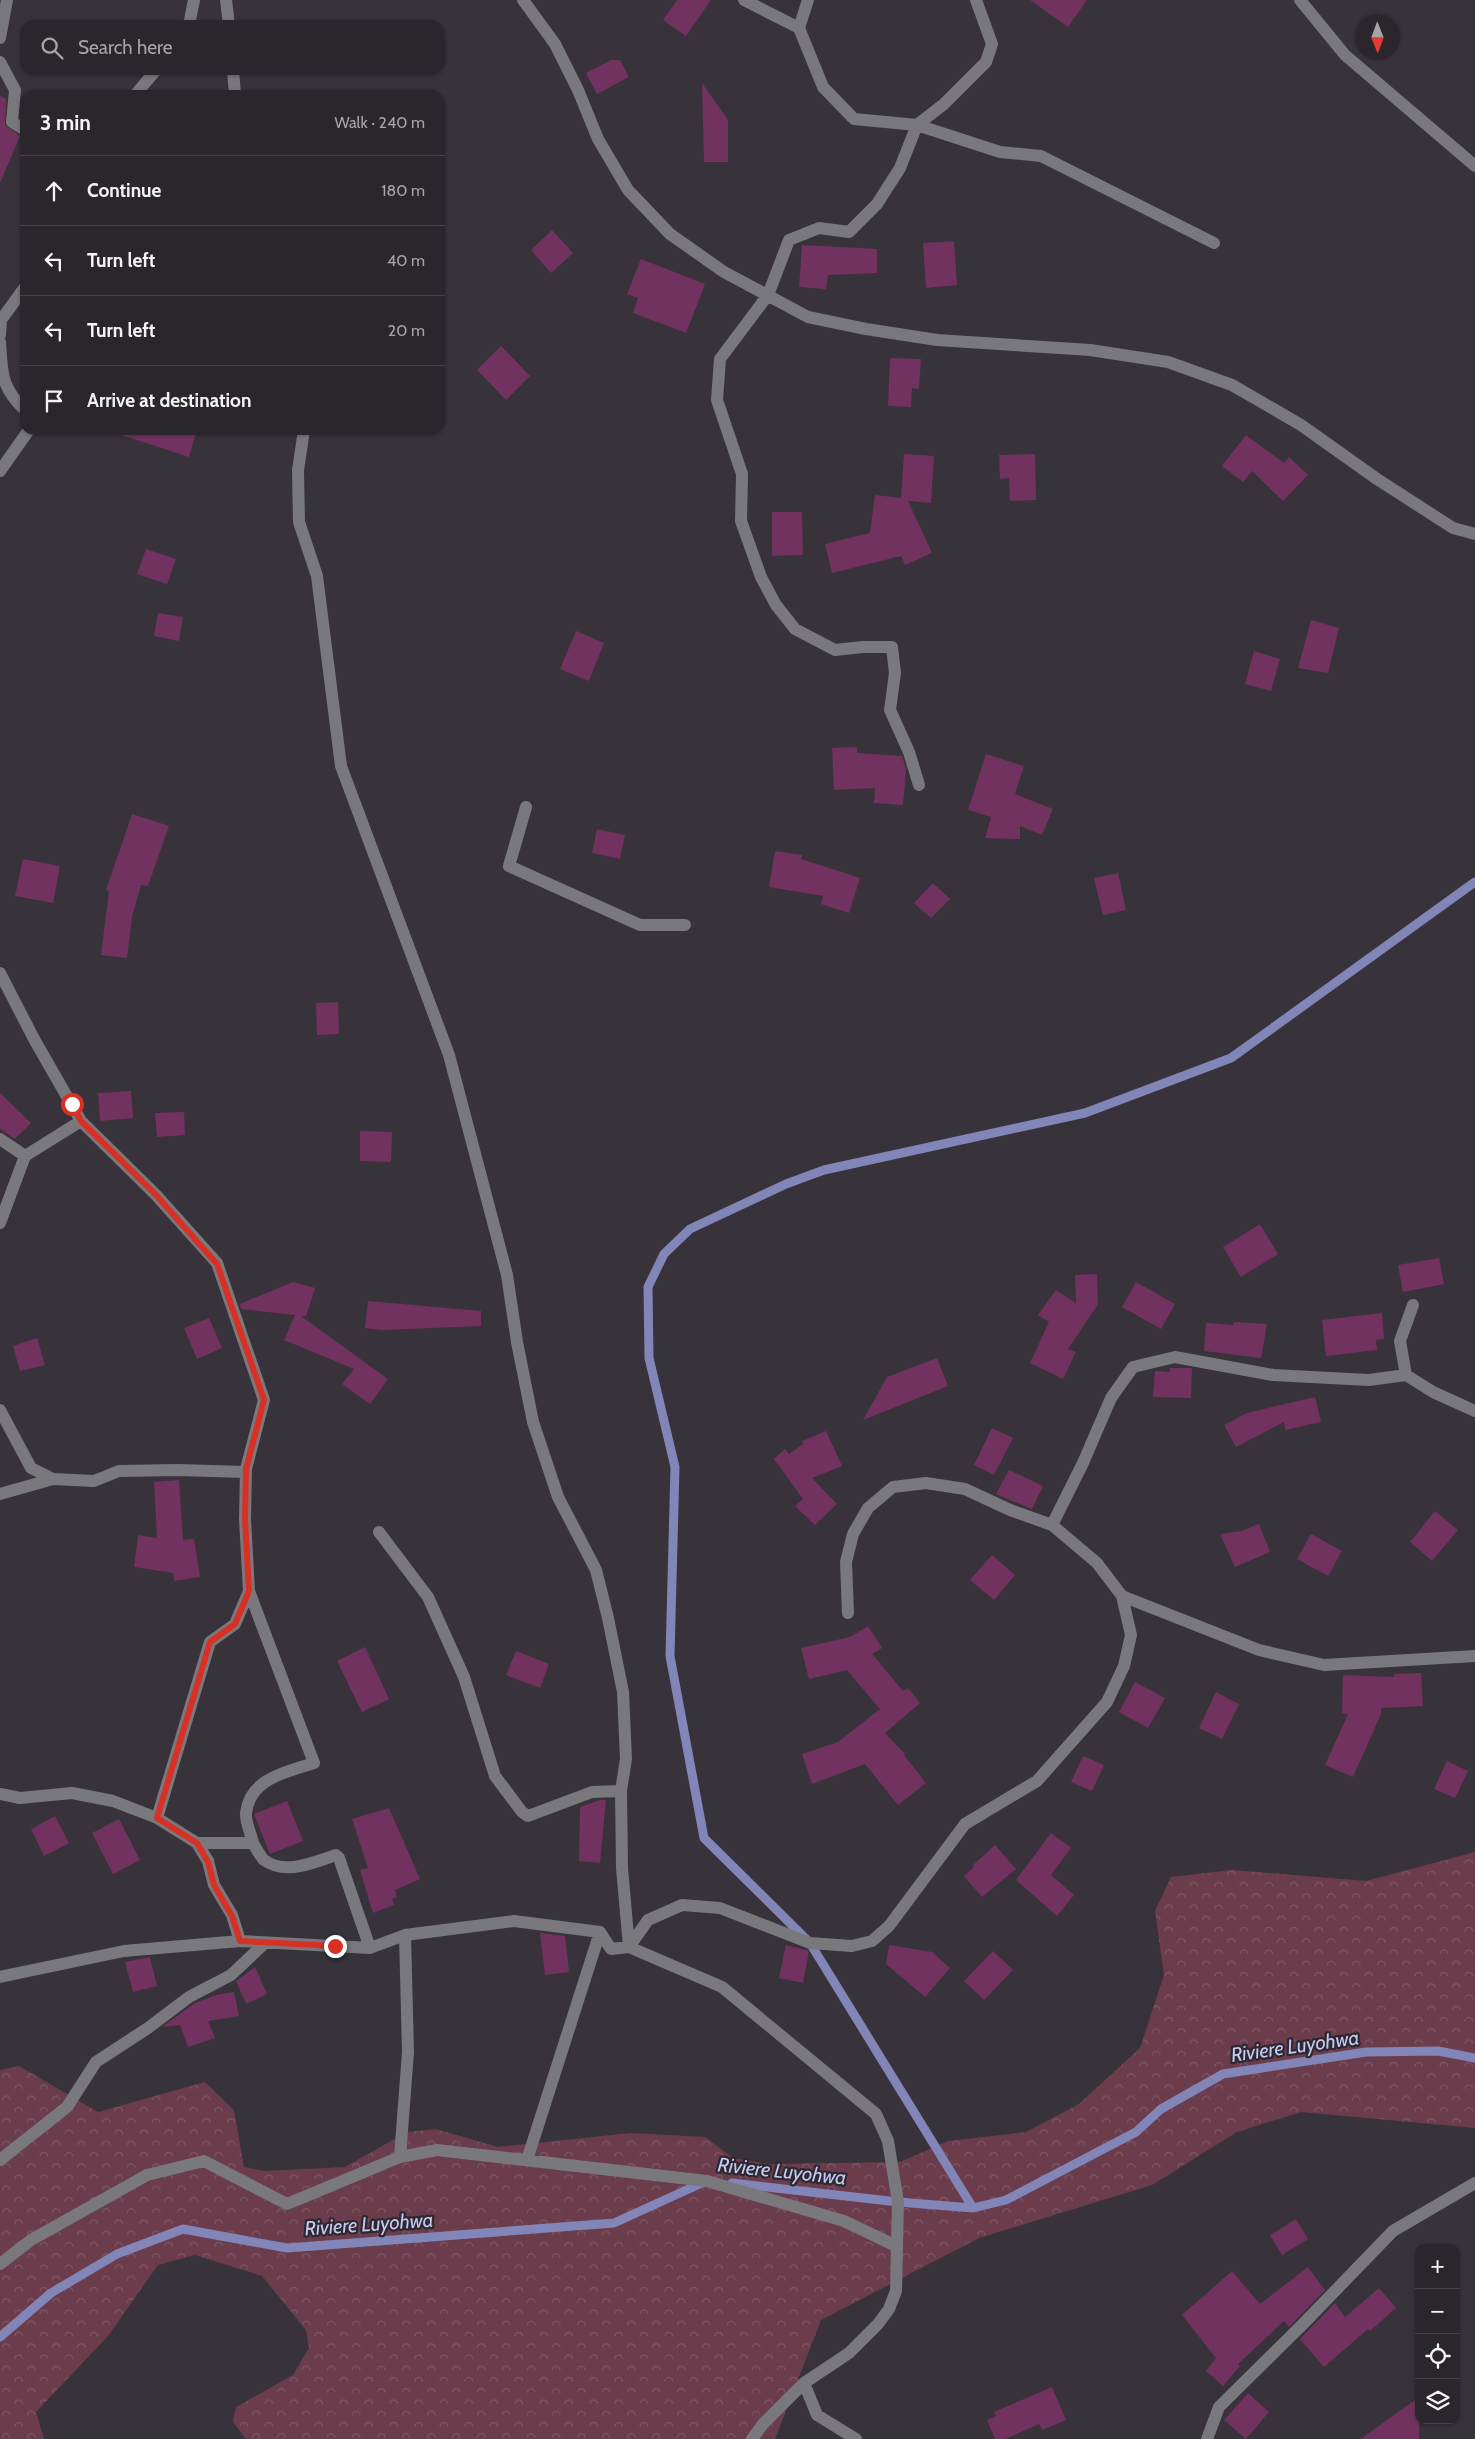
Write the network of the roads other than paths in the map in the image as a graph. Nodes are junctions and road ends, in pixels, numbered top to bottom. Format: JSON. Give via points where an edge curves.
{"nodes":[{"id":1,"x":7,"y":0,"type":"edge"},
{"id":2,"x":194,"y":0,"type":"edge"},
{"id":3,"x":226,"y":0,"type":"edge"},
{"id":4,"x":523,"y":0,"type":"edge"},
{"id":5,"x":744,"y":0,"type":"edge"},
{"id":6,"x":808,"y":0,"type":"edge"},
{"id":7,"x":976,"y":0,"type":"edge"},
{"id":8,"x":1300,"y":0,"type":"edge"},
{"id":9,"x":190,"y":20,"type":"edge"},
{"id":10,"x":228,"y":20,"type":"edge"},
{"id":11,"x":799,"y":28,"type":"junction"},
{"id":12,"x":0,"y":38,"type":"edge"},
{"id":13,"x":0,"y":62,"type":"edge"},
{"id":14,"x":152,"y":75,"type":"edge"},
{"id":15,"x":233,"y":75,"type":"edge"},
{"id":16,"x":139,"y":90,"type":"edge"},
{"id":17,"x":235,"y":90,"type":"edge"},
{"id":18,"x":917,"y":126,"type":"junction"},
{"id":19,"x":20,"y":127,"type":"edge"},
{"id":20,"x":1475,"y":166,"type":"edge"},
{"id":21,"x":1214,"y":243,"type":"dead end"},
{"id":22,"x":20,"y":294,"type":"edge"},
{"id":23,"x":768,"y":295,"type":"junction"},
{"id":24,"x":0,"y":335,"type":"edge"},
{"id":25,"x":0,"y":342,"type":"edge"},
{"id":26,"x":20,"y":406,"type":"edge"},
{"id":27,"x":25,"y":435,"type":"edge"},
{"id":28,"x":303,"y":435,"type":"edge"},
{"id":29,"x":0,"y":471,"type":"edge"},
{"id":30,"x":1475,"y":534,"type":"edge"},
{"id":31,"x":919,"y":786,"type":"dead end"},
{"id":32,"x":526,"y":807,"type":"dead end"},
{"id":33,"x":685,"y":924,"type":"dead end"},
{"id":34,"x":0,"y":973,"type":"edge"},
{"id":35,"x":81,"y":1121,"type":"junction"},
{"id":36,"x":0,"y":1138,"type":"edge"},
{"id":37,"x":25,"y":1156,"type":"junction"},
{"id":38,"x":0,"y":1223,"type":"edge"},
{"id":39,"x":1413,"y":1305,"type":"dead end"},
{"id":40,"x":1406,"y":1375,"type":"junction"},
{"id":41,"x":0,"y":1410,"type":"edge"},
{"id":42,"x":1475,"y":1411,"type":"edge"},
{"id":43,"x":246,"y":1472,"type":"junction"},
{"id":44,"x":53,"y":1479,"type":"junction"},
{"id":45,"x":0,"y":1494,"type":"edge"},
{"id":46,"x":1052,"y":1525,"type":"junction"},
{"id":47,"x":379,"y":1532,"type":"dead end"},
{"id":48,"x":249,"y":1591,"type":"junction"},
{"id":49,"x":1122,"y":1596,"type":"junction"},
{"id":50,"x":848,"y":1613,"type":"dead end"},
{"id":51,"x":1475,"y":1656,"type":"edge"},
{"id":52,"x":621,"y":1791,"type":"junction"},
{"id":53,"x":0,"y":1794,"type":"edge"},
{"id":54,"x":157,"y":1818,"type":"junction"},
{"id":55,"x":197,"y":1843,"type":"junction"},
{"id":56,"x":253,"y":1843,"type":"junction"},
{"id":57,"x":600,"y":1932,"type":"junction"},
{"id":58,"x":405,"y":1935,"type":"junction"},
{"id":59,"x":240,"y":1941,"type":"junction"},
{"id":60,"x":265,"y":1943,"type":"junction"},
{"id":61,"x":629,"y":1947,"type":"junction"},
{"id":62,"x":370,"y":1948,"type":"junction"},
{"id":63,"x":0,"y":1977,"type":"edge"},
{"id":64,"x":400,"y":2157,"type":"junction"},
{"id":65,"x":0,"y":2160,"type":"edge"},
{"id":66,"x":527,"y":2160,"type":"junction"},
{"id":67,"x":1475,"y":2183,"type":"edge"},
{"id":68,"x":896,"y":2246,"type":"junction"},
{"id":69,"x":0,"y":2264,"type":"edge"},
{"id":70,"x":804,"y":2383,"type":"junction"},
{"id":71,"x":752,"y":2439,"type":"edge"},
{"id":72,"x":856,"y":2439,"type":"edge"},
{"id":73,"x":1207,"y":2439,"type":"edge"}],
"edges":[{"from":1,"to":12,"type":"street"},
{"from":2,"to":9,"type":"street"},
{"from":3,"to":10,"type":"street"},
{"from":4,"to":23,"type":"street","via":[[555,44],[598,139],[628,190],[670,234],[724,272]]},
{"from":5,"to":11,"type":"street"},
{"from":6,"to":11,"type":"street"},
{"from":7,"to":18,"type":"street","via":[[992,44],[986,62]]},
{"from":8,"to":20,"type":"street","via":[[1346,55]]},
{"from":11,"to":18,"type":"street","via":[[823,87],[854,119]]},
{"from":13,"to":19,"type":"street","via":[[14,90],[12,122]]},
{"from":14,"to":16,"type":"street"},
{"from":15,"to":17,"type":"street"},
{"from":18,"to":21,"type":"street","via":[[1000,152],[1041,156]]},
{"from":18,"to":23,"type":"street","via":[[900,168],[877,204],[849,232],[819,228],[789,240]]},
{"from":22,"to":24,"type":"street","via":[[1,320]]},
{"from":23,"to":30,"type":"street","via":[[808,317],[866,329],[937,340],[1090,350],[1168,362],[1232,385],[1301,425],[1453,528]]},
{"from":23,"to":31,"type":"street","via":[[720,359],[718,400],[742,474],[741,522],[761,577],[776,605],[795,629],[835,650],[863,646],[892,647],[895,673],[890,710],[909,752]]},
{"from":25,"to":26,"type":"street","via":[[4,384]]},
{"from":27,"to":29,"type":"street"},
{"from":28,"to":52,"type":"street","via":[[298,470],[299,522],[317,576],[341,766],[448,1055],[507,1275],[516,1342],[533,1422],[558,1497],[596,1570],[623,1692],[626,1759]]},
{"from":32,"to":33,"type":"street","via":[[509,866],[640,925]]},
{"from":34,"to":35,"type":"street"},
{"from":35,"to":37,"type":"street"},
{"from":35,"to":43,"type":"street","via":[[156,1195],[217,1264],[264,1400]]},
{"from":36,"to":37,"type":"street"},
{"from":37,"to":38,"type":"street"},
{"from":39,"to":40,"type":"street","via":[[1400,1341]]},
{"from":40,"to":42,"type":"street","via":[[1433,1392]]},
{"from":40,"to":46,"type":"street","via":[[1369,1380],[1273,1375],[1175,1357],[1133,1367],[1112,1398]]},
{"from":41,"to":44,"type":"street","via":[[31,1468]]},
{"from":43,"to":44,"type":"street","via":[[119,1471],[94,1481]]},
{"from":43,"to":48,"type":"street"},
{"from":44,"to":45,"type":"street"},
{"from":46,"to":49,"type":"street","via":[[1097,1563]]},
{"from":46,"to":50,"type":"street","via":[[964,1489],[926,1483],[893,1487],[868,1508],[852,1534],[846,1562]]},
{"from":47,"to":52,"type":"street","via":[[428,1597],[464,1677],[495,1776],[522,1812],[528,1816],[592,1792]]},
{"from":48,"to":54,"type":"street","via":[[235,1624],[210,1642]]},
{"from":48,"to":56,"type":"street","via":[[314,1764],[272,1776],[253,1793],[246,1814]]},
{"from":49,"to":51,"type":"street","via":[[1260,1650],[1324,1665]]},
{"from":49,"to":61,"type":"street","via":[[1131,1635],[1124,1666],[1108,1702],[1037,1781],[964,1824],[889,1926],[872,1941],[852,1946],[810,1943],[720,1908],[682,1905],[648,1920]]},
{"from":52,"to":61,"type":"street","via":[[622,1868]]},
{"from":53,"to":54,"type":"street","via":[[20,1798],[72,1793],[113,1802]]},
{"from":54,"to":55,"type":"street"},
{"from":55,"to":56,"type":"street"},
{"from":55,"to":59,"type":"street","via":[[208,1862],[214,1885],[232,1916]]},
{"from":56,"to":62,"type":"street","via":[[263,1859],[278,1867],[300,1867],[336,1855]]},
{"from":57,"to":58,"type":"street","via":[[514,1921]]},
{"from":57,"to":61,"type":"street","via":[[611,1949]]},
{"from":57,"to":66,"type":"street"},
{"from":58,"to":62,"type":"street"},
{"from":58,"to":64,"type":"street","via":[[408,2052]]},
{"from":59,"to":60,"type":"street"},
{"from":59,"to":63,"type":"street","via":[[124,1951]]},
{"from":60,"to":62,"type":"street"},
{"from":60,"to":65,"type":"street","via":[[231,1975],[189,1997],[96,2062],[67,2107]]},
{"from":61,"to":68,"type":"street","via":[[722,1986],[876,2114],[888,2140],[898,2202]]},
{"from":64,"to":66,"type":"street","via":[[437,2150]]},
{"from":64,"to":69,"type":"street","via":[[287,2204],[204,2161],[147,2175],[31,2240]]},
{"from":66,"to":68,"type":"street","via":[[706,2181],[844,2221]]},
{"from":67,"to":73,"type":"street","via":[[1393,2231],[1219,2407]]},
{"from":68,"to":70,"type":"street","via":[[896,2291],[889,2308],[849,2353]]},
{"from":70,"to":71,"type":"street"},
{"from":70,"to":72,"type":"street","via":[[817,2415]]}]}
